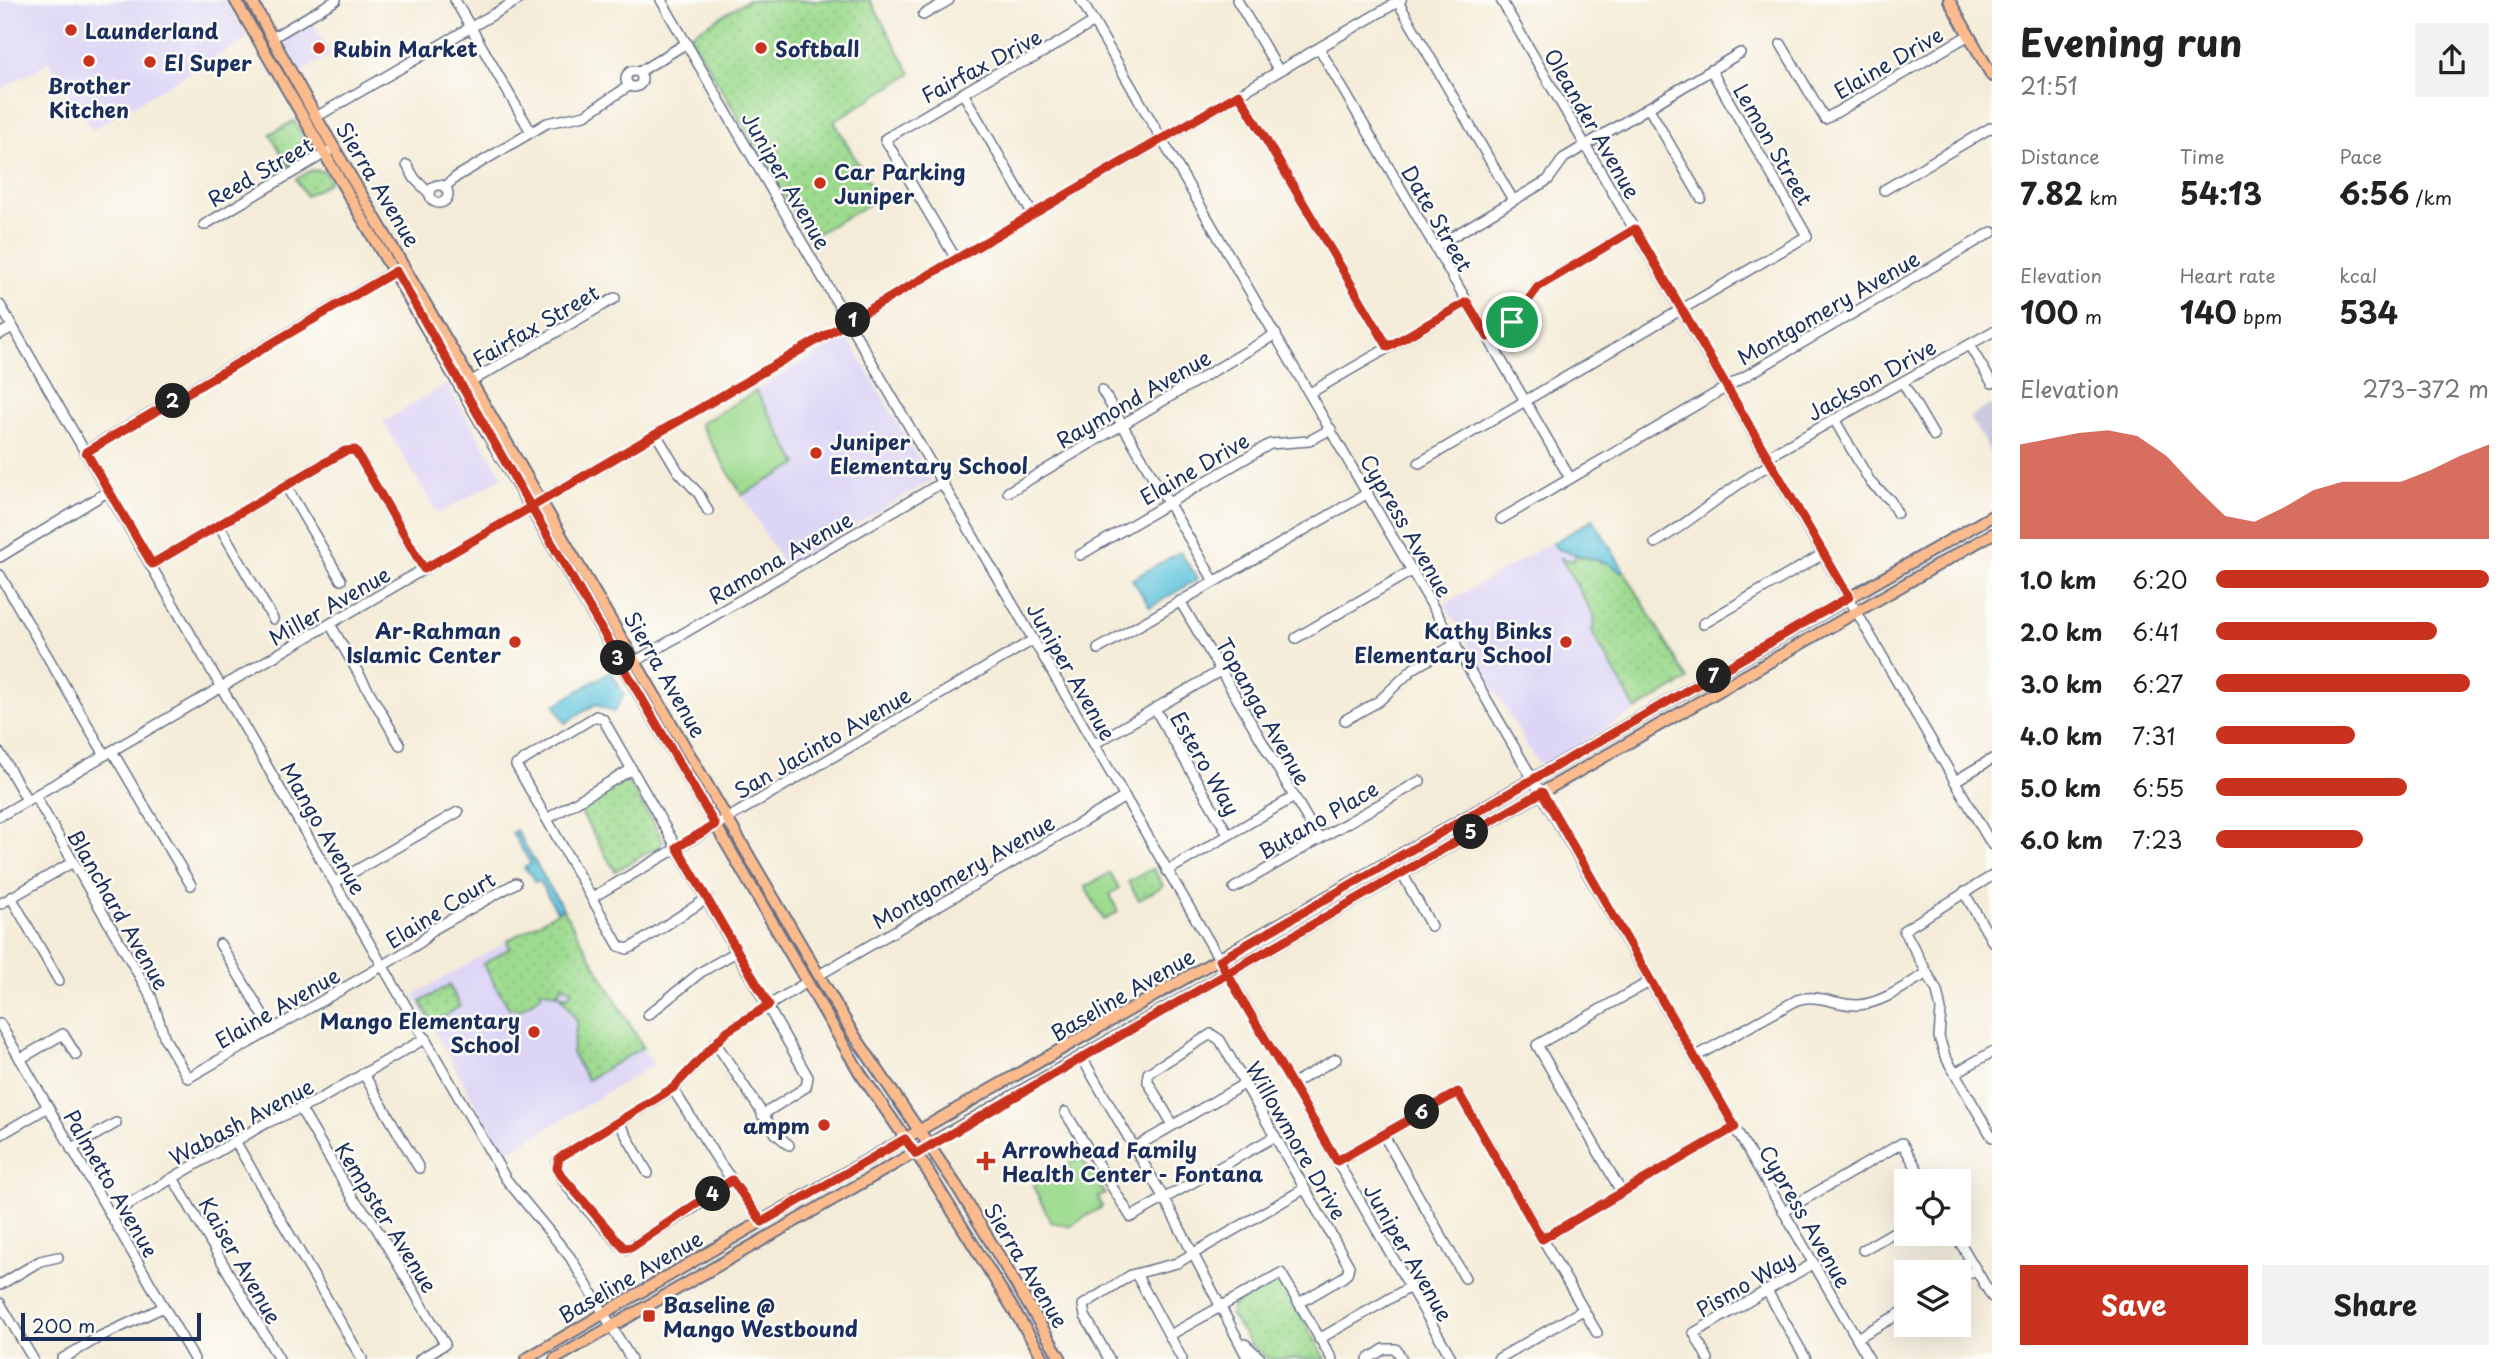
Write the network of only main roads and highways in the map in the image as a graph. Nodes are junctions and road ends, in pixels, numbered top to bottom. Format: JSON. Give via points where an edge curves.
{"nodes":[{"id":1,"x":235,"y":0,"type":"edge"},
{"id":2,"x":251,"y":0,"type":"edge"},
{"id":3,"x":1949,"y":0,"type":"edge"},
{"id":4,"x":1992,"y":76,"type":"edge"},
{"id":5,"x":1992,"y":516,"type":"edge"},
{"id":6,"x":1992,"y":534,"type":"edge"},
{"id":7,"x":920,"y":1131,"type":"junction"},
{"id":8,"x":905,"y":1139,"type":"junction"},
{"id":9,"x":930,"y":1146,"type":"junction"},
{"id":10,"x":916,"y":1154,"type":"junction"},
{"id":11,"x":526,"y":1359,"type":"edge"},
{"id":12,"x":555,"y":1359,"type":"edge"},
{"id":13,"x":1044,"y":1359,"type":"edge"},
{"id":14,"x":1061,"y":1359,"type":"edge"}],
"edges":[{"from":1,"to":8,"type":"main road","name":"Sierra Avenue","via":[[860,1073]]},
{"from":2,"to":7,"type":"main road","name":"Sierra Avenue","via":[[852,1032]]},
{"from":3,"to":4,"type":"main road"},
{"from":5,"to":7,"type":"main road","name":"Baseline Avenue"},
{"from":6,"to":9,"type":"main road","name":"Baseline Avenue"},
{"from":7,"to":8,"type":"main road","name":"Baseline Avenue"},
{"from":7,"to":9,"type":"main road","name":"Sierra Avenue"},
{"from":8,"to":10,"type":"main road","name":"Sierra Avenue"},
{"from":8,"to":11,"type":"main road","name":"Baseline Avenue"},
{"from":9,"to":10,"type":"main road","name":"Baseline Avenue"},
{"from":9,"to":14,"type":"main road","name":"Sierra Avenue"},
{"from":10,"to":12,"type":"main road","name":"Baseline Avenue"},
{"from":10,"to":13,"type":"main road","name":"Sierra Avenue"}]}
